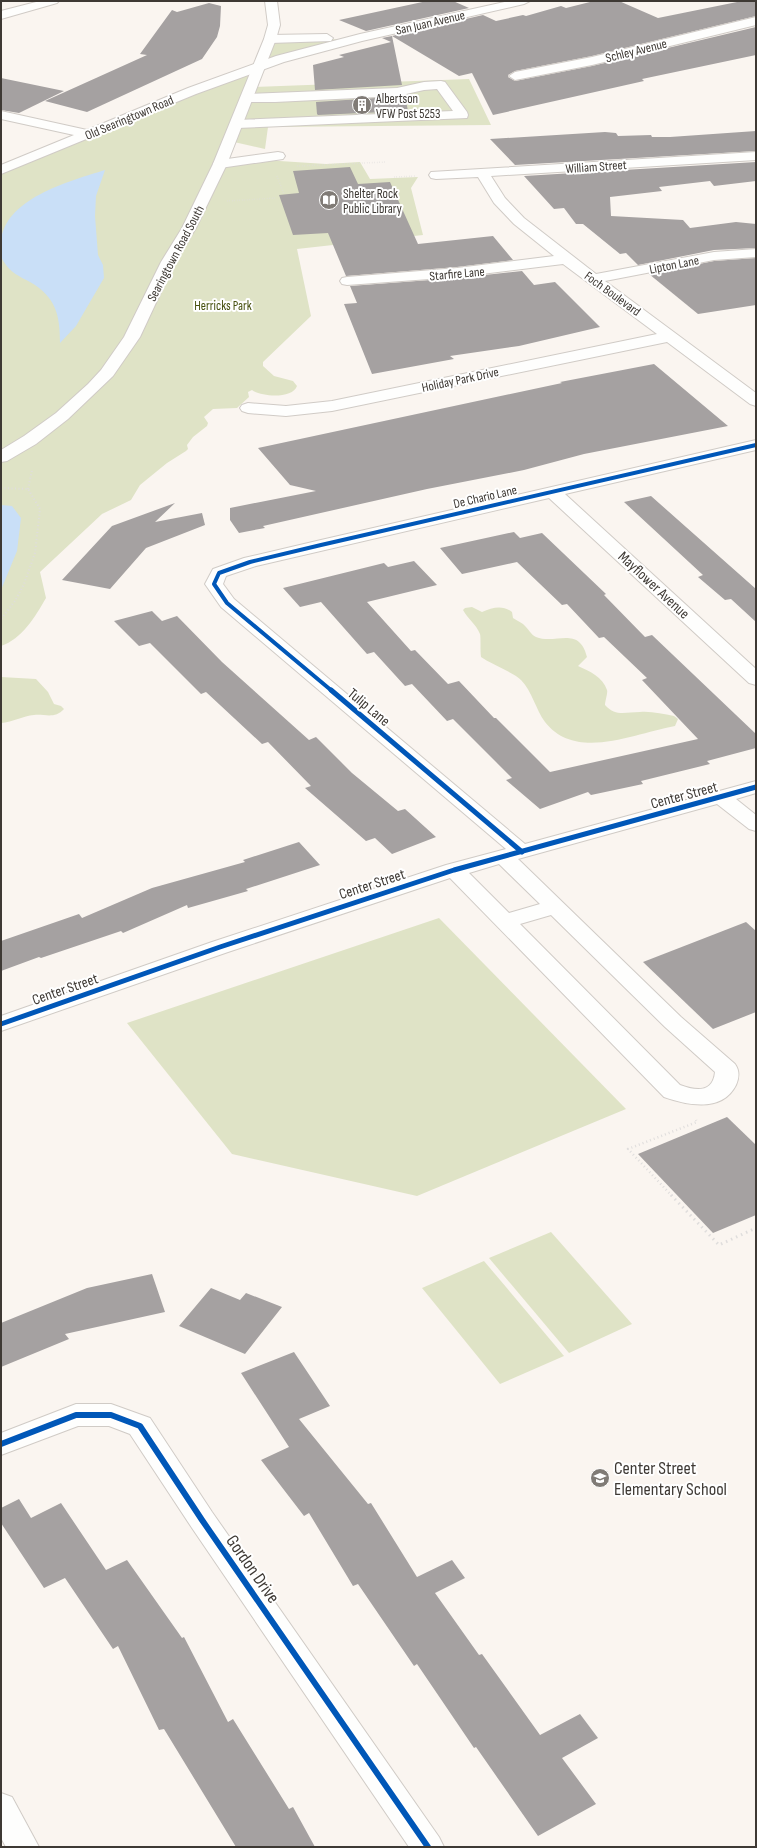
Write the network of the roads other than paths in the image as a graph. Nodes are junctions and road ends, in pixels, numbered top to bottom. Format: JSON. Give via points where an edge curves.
{"nodes":[{"id":1,"x":53,"y":1,"type":"edge"},
{"id":2,"x":271,"y":1,"type":"edge"},
{"id":3,"x":524,"y":1,"type":"edge"},
{"id":4,"x":1,"y":15,"type":"edge"},
{"id":5,"x":756,"y":21,"type":"edge"},
{"id":6,"x":360,"y":38,"type":"junction"},
{"id":7,"x":270,"y":39,"type":"junction"},
{"id":8,"x":259,"y":67,"type":"junction"},
{"id":9,"x":515,"y":76,"type":"dead end"},
{"id":10,"x":248,"y":98,"type":"junction"},
{"id":11,"x":1,"y":115,"type":"edge"},
{"id":12,"x":237,"y":124,"type":"junction"},
{"id":13,"x":88,"y":134,"type":"junction"},
{"id":14,"x":226,"y":151,"type":"junction"},
{"id":15,"x":756,"y":156,"type":"edge"},
{"id":16,"x":220,"y":164,"type":"junction"},
{"id":17,"x":1,"y":170,"type":"edge"},
{"id":18,"x":483,"y":173,"type":"junction"},
{"id":19,"x":436,"y":175,"type":"dead end"},
{"id":20,"x":756,"y":253,"type":"edge"},
{"id":21,"x":566,"y":259,"type":"junction"},
{"id":22,"x":593,"y":279,"type":"junction"},
{"id":23,"x":348,"y":281,"type":"dead end"},
{"id":24,"x":671,"y":336,"type":"junction"},
{"id":25,"x":756,"y":401,"type":"edge"},
{"id":26,"x":248,"y":408,"type":"dead end"},
{"id":27,"x":756,"y":444,"type":"edge"},
{"id":28,"x":1,"y":457,"type":"edge"},
{"id":29,"x":552,"y":491,"type":"junction"},
{"id":30,"x":220,"y":573,"type":"joint"},
{"id":31,"x":756,"y":680,"type":"edge"},
{"id":32,"x":756,"y":787,"type":"edge"},
{"id":33,"x":721,"y":797,"type":"junction"},
{"id":34,"x":756,"y":825,"type":"edge"},
{"id":35,"x":512,"y":854,"type":"junction"},
{"id":36,"x":454,"y":870,"type":"junction"},
{"id":37,"x":555,"y":907,"type":"junction"},
{"id":38,"x":504,"y":922,"type":"junction"},
{"id":39,"x":1,"y":1024,"type":"edge"},
{"id":40,"x":1,"y":1444,"type":"edge"},
{"id":41,"x":1,"y":1808,"type":"edge"},
{"id":42,"x":24,"y":1847,"type":"edge"},
{"id":43,"x":428,"y":1847,"type":"edge"}],
"edges":[{"from":1,"to":4,"type":"street"},
{"from":2,"to":7,"type":"street","name":"Searingtown Road South","via":[[274,25]]},
{"from":3,"to":6,"type":"street","name":"San Juan Avenue"},
{"from":5,"to":9,"type":"street","name":"Schley Avenue","via":[[592,61]]},
{"from":6,"to":7,"type":"street","name":"San Juan Avenue"},
{"from":6,"to":8,"type":"street","name":"San Juan Avenue"},
{"from":7,"to":8,"type":"street","name":"Searingtown Road South"},
{"from":8,"to":10,"type":"street","name":"Searingtown Road South"},
{"from":8,"to":13,"type":"street","name":"Old Searingtown Road","via":[[192,91]]},
{"from":10,"to":12,"type":"street","name":"Searingtown Road South"},
{"from":10,"to":12,"type":"street","via":[[397,92],[441,85],[462,115]]},
{"from":11,"to":13,"type":"street"},
{"from":12,"to":14,"type":"street","name":"Searingtown Road South"},
{"from":13,"to":17,"type":"street","name":"Old Searingtown Road"},
{"from":14,"to":16,"type":"street","name":"Searingtown Road South"},
{"from":14,"to":16,"type":"street","via":[[275,153]]},
{"from":15,"to":18,"type":"street","name":"William Street"},
{"from":16,"to":28,"type":"street","name":"Searingtown Road South","via":[[132,337],[107,373],[62,416],[30,440]]},
{"from":18,"to":19,"type":"street","name":"William Street"},
{"from":18,"to":21,"type":"street","name":"Foch Boulevard","via":[[499,200],[519,221]]},
{"from":20,"to":22,"type":"street","name":"Lipton Lane","via":[[714,256]]},
{"from":21,"to":22,"type":"street","name":"Foch Boulevard"},
{"from":21,"to":23,"type":"street","name":"Starfire Lane","via":[[461,274]]},
{"from":22,"to":24,"type":"street","name":"Foch Boulevard"},
{"from":24,"to":25,"type":"street","name":"Foch Boulevard"},
{"from":24,"to":26,"type":"street","name":"Holiday Park Drive","via":[[332,406],[286,411]]},
{"from":27,"to":29,"type":"street","name":"De Chario Lane"},
{"from":29,"to":30,"type":"street","name":"De Chario Lane","via":[[250,562]]},
{"from":29,"to":31,"type":"street","name":"Mayflower Avenue"},
{"from":30,"to":35,"type":"street","name":"Tulip Lane","via":[[214,584],[227,603]]},
{"from":32,"to":33,"type":"street","name":"Center Street"},
{"from":33,"to":34,"type":"street"},
{"from":33,"to":35,"type":"street","name":"Center Street"},
{"from":35,"to":36,"type":"street","name":"Center Street"},
{"from":35,"to":37,"type":"street"},
{"from":36,"to":38,"type":"street"},
{"from":36,"to":39,"type":"street","name":"Center Street"},
{"from":37,"to":38,"type":"street"},
{"from":37,"to":38,"type":"street","via":[[667,1017],[726,1070],[727,1081],[720,1091],[706,1097],[685,1096],[672,1091]]},
{"from":40,"to":43,"type":"street","name":"Gordon Drive","via":[[76,1415],[111,1415],[140,1426]]},
{"from":41,"to":42,"type":"street"}]}
